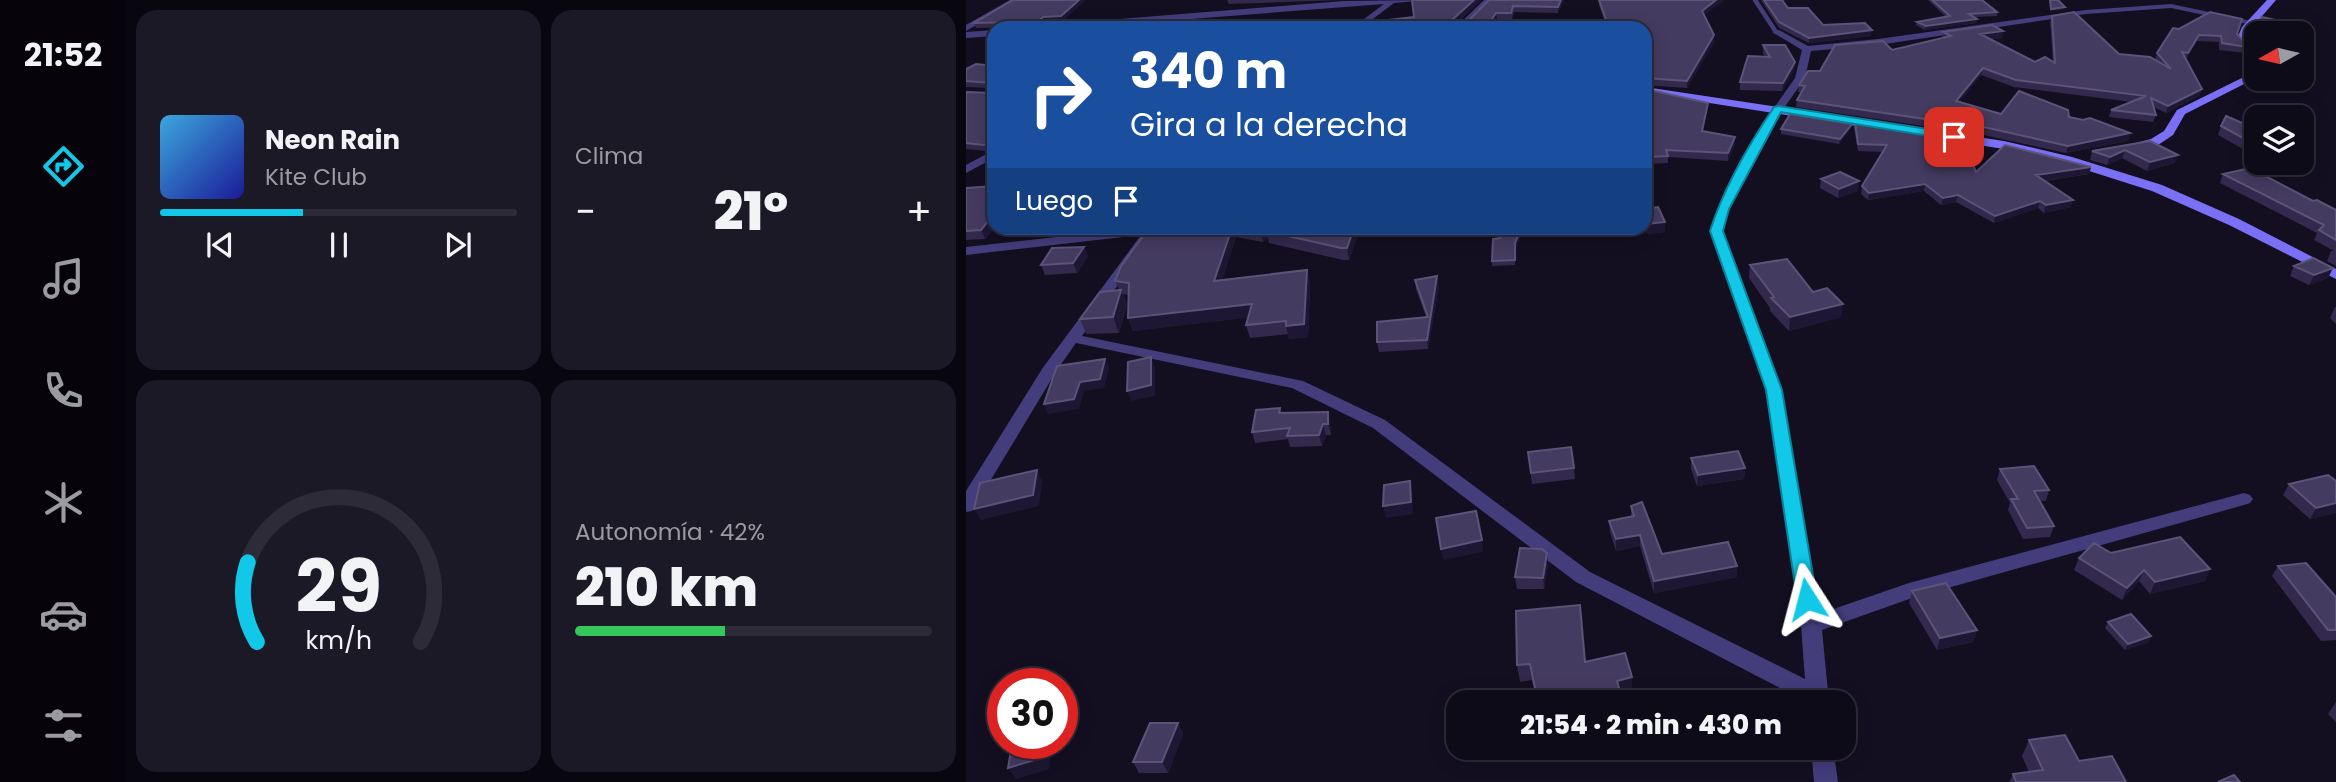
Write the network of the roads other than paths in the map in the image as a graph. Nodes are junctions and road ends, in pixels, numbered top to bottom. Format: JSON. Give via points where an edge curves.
{"nodes":[{"id":1,"x":1016,"y":0,"type":"edge"},
{"id":2,"x":1424,"y":0,"type":"edge"},
{"id":3,"x":1489,"y":0,"type":"edge"},
{"id":4,"x":1755,"y":0,"type":"edge"},
{"id":5,"x":2272,"y":0,"type":"edge"},
{"id":6,"x":1393,"y":1,"type":"edge"},
{"id":7,"x":1129,"y":21,"type":"edge"},
{"id":8,"x":1366,"y":21,"type":"edge"},
{"id":9,"x":1466,"y":21,"type":"edge"},
{"id":10,"x":2247,"y":21,"type":"edge"},
{"id":11,"x":2253,"y":21,"type":"edge"},
{"id":12,"x":966,"y":28,"type":"edge"},
{"id":13,"x":1776,"y":33,"type":"joint"},
{"id":14,"x":987,"y":34,"type":"edge"},
{"id":15,"x":966,"y":35,"type":"edge"},
{"id":16,"x":1807,"y":49,"type":"junction"},
{"id":17,"x":2244,"y":80,"type":"edge"},
{"id":18,"x":1652,"y":91,"type":"edge"},
{"id":19,"x":1778,"y":109,"type":"junction"},
{"id":20,"x":2114,"y":149,"type":"edge"},
{"id":21,"x":2092,"y":155,"type":"edge"},
{"id":22,"x":987,"y":157,"type":"edge"},
{"id":23,"x":2057,"y":157,"type":"junction"},
{"id":24,"x":966,"y":170,"type":"edge"},
{"id":25,"x":1100,"y":235,"type":"edge"},
{"id":26,"x":1146,"y":235,"type":"edge"},
{"id":27,"x":966,"y":251,"type":"edge"},
{"id":28,"x":2336,"y":275,"type":"edge"},
{"id":29,"x":1072,"y":338,"type":"junction"},
{"id":30,"x":2244,"y":499,"type":"dead end"},
{"id":31,"x":966,"y":506,"type":"edge"},
{"id":32,"x":1811,"y":625,"type":"junction"},
{"id":33,"x":1801,"y":690,"type":"edge"},
{"id":34,"x":1817,"y":690,"type":"edge"},
{"id":35,"x":1823,"y":760,"type":"edge"},
{"id":36,"x":1826,"y":782,"type":"edge"}],
"edges":[{"from":1,"to":12,"type":"street"},
{"from":2,"to":6,"type":"street"},
{"from":3,"to":9,"type":"street"},
{"from":4,"to":13,"type":"lane"},
{"from":5,"to":11,"type":"main road"},
{"from":6,"to":7,"type":"street"},
{"from":6,"to":8,"type":"street"},
{"from":10,"to":16,"type":"street","via":[[2171,6],[2087,12]]},
{"from":13,"to":16,"type":"street"},
{"from":14,"to":15,"type":"street"},
{"from":16,"to":19,"type":"street","via":[[1800,78]]},
{"from":17,"to":20,"type":"main road","via":[[2181,112],[2169,134],[2154,142]]},
{"from":18,"to":19,"type":"main road"},
{"from":19,"to":23,"type":"main road"},
{"from":19,"to":32,"type":"street","via":[[1723,209],[1716,231],[1774,390]]},
{"from":21,"to":23,"type":"main road"},
{"from":22,"to":24,"type":"street"},
{"from":23,"to":28,"type":"main road","via":[[2157,188]]},
{"from":25,"to":27,"type":"street"},
{"from":26,"to":29,"type":"street"},
{"from":29,"to":31,"type":"street"},
{"from":29,"to":33,"type":"street","via":[[1297,384],[1379,424],[1583,577]]},
{"from":30,"to":32,"type":"street","via":[[1909,591]]},
{"from":32,"to":34,"type":"street"},
{"from":35,"to":36,"type":"street"}]}
